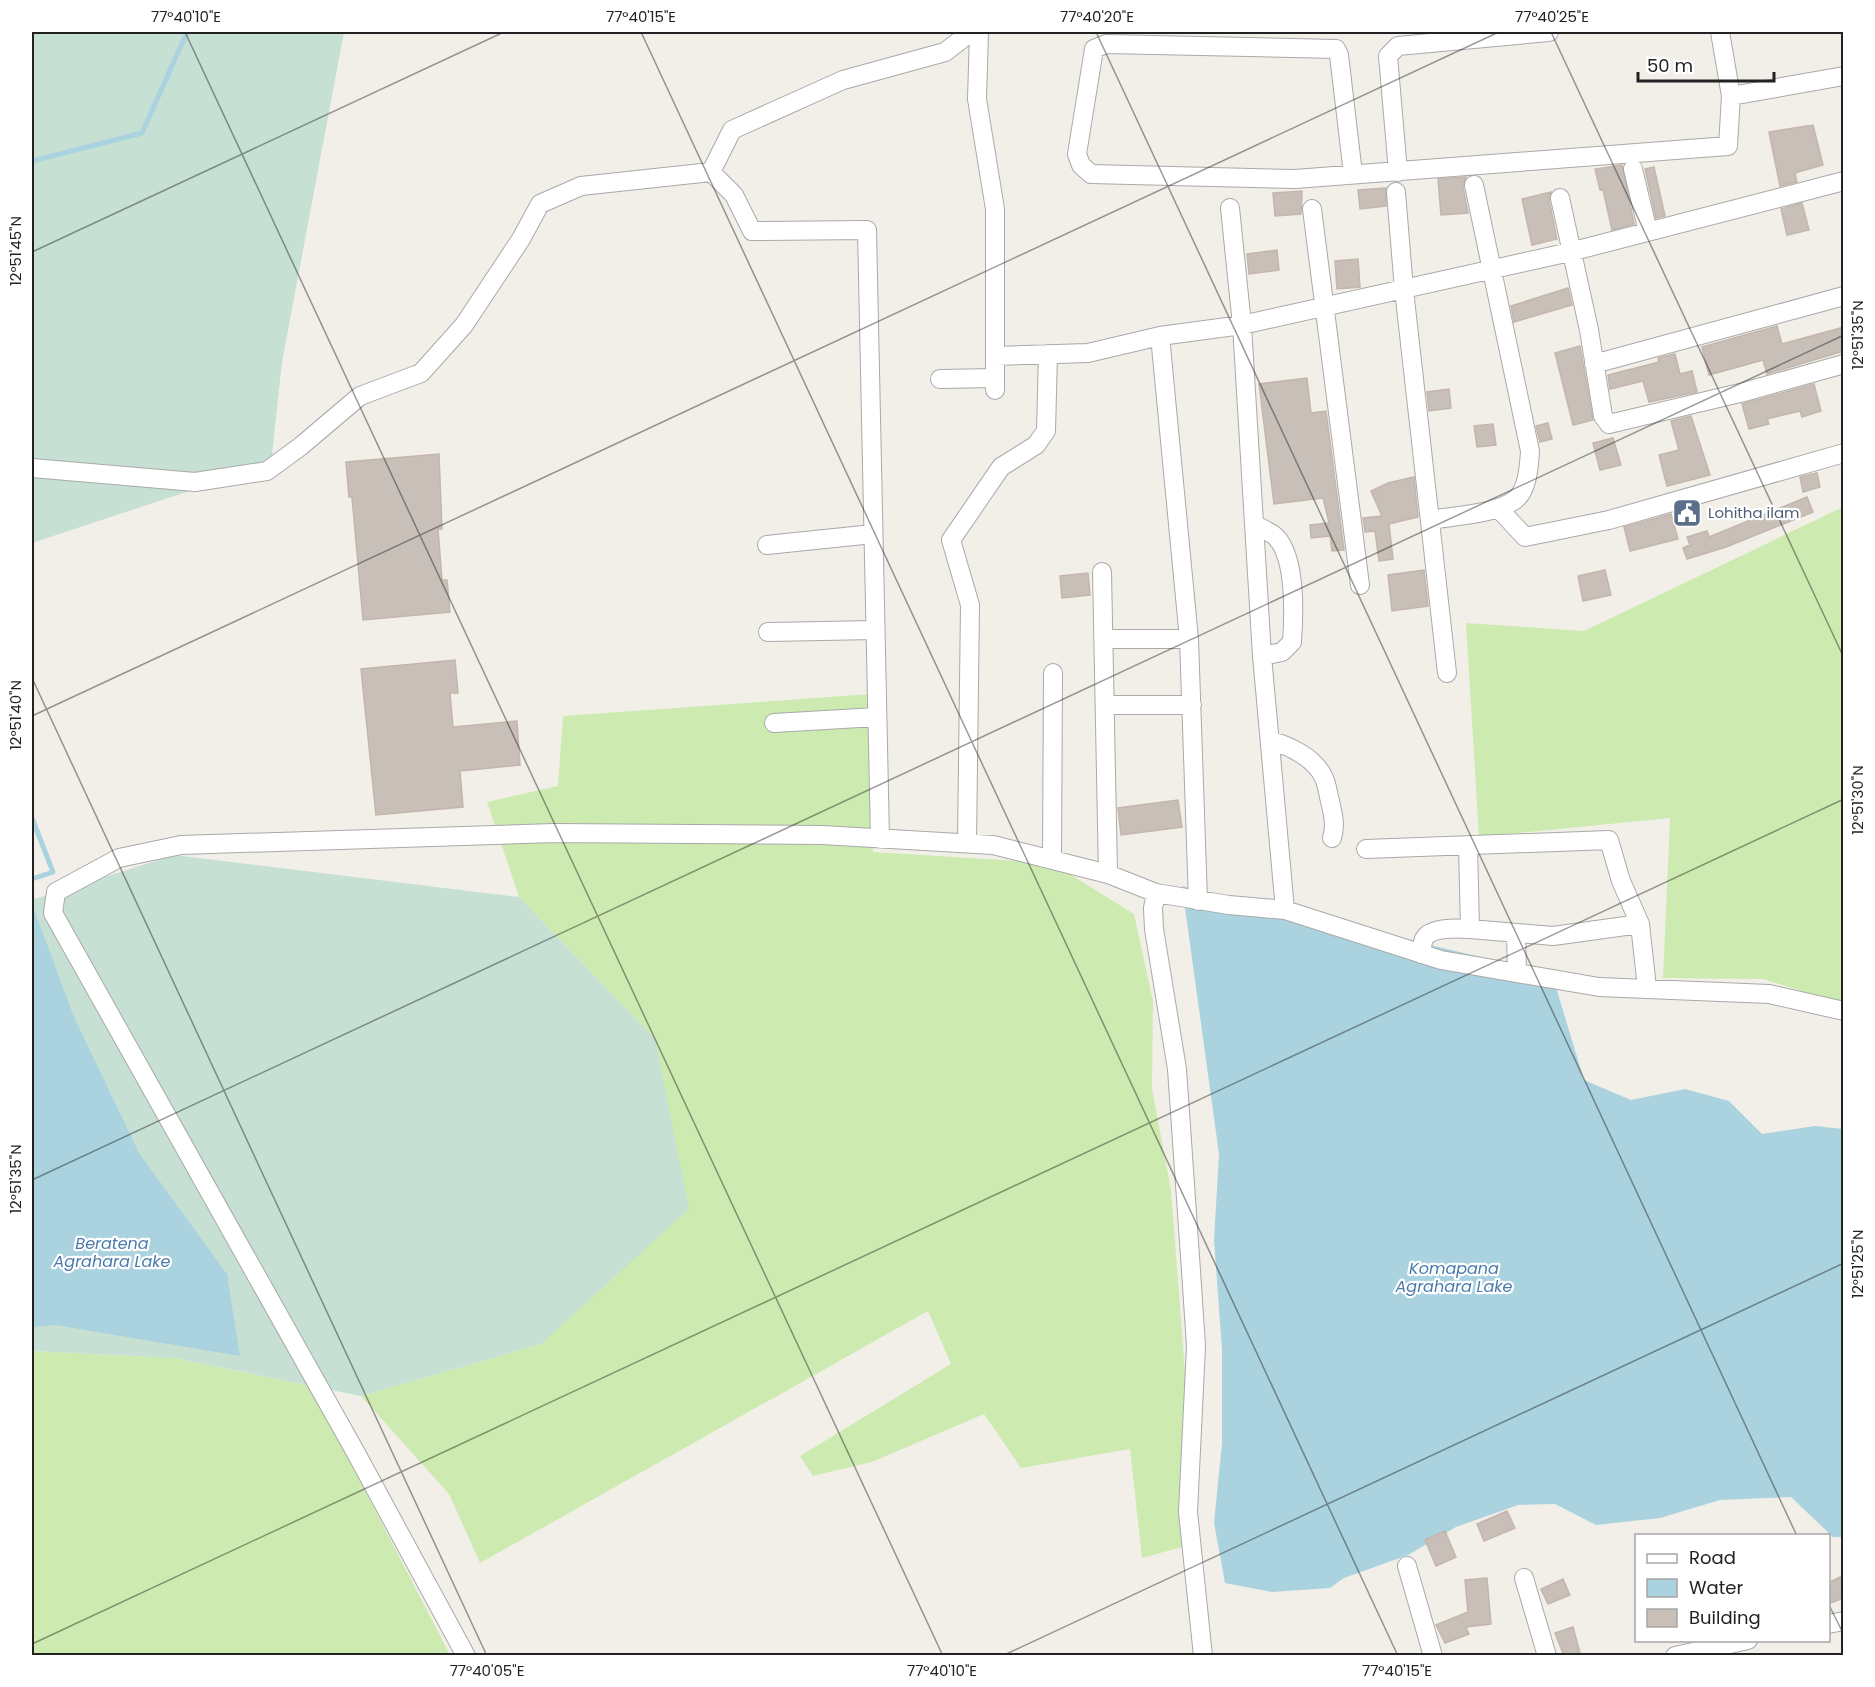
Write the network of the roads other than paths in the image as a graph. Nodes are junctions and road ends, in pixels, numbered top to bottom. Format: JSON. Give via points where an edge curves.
{"nodes":[{"id":1,"x":970,"y":32,"type":"edge"},
{"id":2,"x":980,"y":32,"type":"edge"},
{"id":3,"x":1549,"y":32,"type":"edge"},
{"id":4,"x":1720,"y":32,"type":"edge"},
{"id":5,"x":1844,"y":76,"type":"edge"},
{"id":6,"x":1731,"y":96,"type":"junction"},
{"id":7,"x":1634,"y":169,"type":"dead end"},
{"id":8,"x":711,"y":172,"type":"junction"},
{"id":9,"x":1398,"y":172,"type":"junction"},
{"id":10,"x":1353,"y":174,"type":"junction"},
{"id":11,"x":1844,"y":182,"type":"edge"},
{"id":12,"x":1474,"y":185,"type":"dead end"},
{"id":13,"x":1396,"y":192,"type":"dead end"},
{"id":14,"x":1560,"y":198,"type":"dead end"},
{"id":15,"x":1230,"y":208,"type":"dead end"},
{"id":16,"x":1312,"y":209,"type":"dead end"},
{"id":17,"x":1648,"y":232,"type":"junction"},
{"id":18,"x":1570,"y":252,"type":"junction"},
{"id":19,"x":1491,"y":271,"type":"junction"},
{"id":20,"x":1404,"y":290,"type":"junction"},
{"id":21,"x":1844,"y":296,"type":"edge"},
{"id":22,"x":1323,"y":306,"type":"junction"},
{"id":23,"x":1242,"y":325,"type":"junction"},
{"id":24,"x":1160,"y":336,"type":"junction"},
{"id":25,"x":1048,"y":354,"type":"junction"},
{"id":26,"x":995,"y":356,"type":"junction"},
{"id":27,"x":1594,"y":364,"type":"junction"},
{"id":28,"x":1844,"y":364,"type":"edge"},
{"id":29,"x":940,"y":379,"type":"dead end"},
{"id":30,"x":1844,"y":453,"type":"edge"},
{"id":31,"x":32,"y":468,"type":"edge"},
{"id":32,"x":1498,"y":508,"type":"junction"},
{"id":33,"x":1430,"y":520,"type":"junction"},
{"id":34,"x":1256,"y":525,"type":"junction"},
{"id":35,"x":873,"y":534,"type":"junction"},
{"id":36,"x":767,"y":545,"type":"dead end"},
{"id":37,"x":1102,"y":572,"type":"dead end"},
{"id":38,"x":1360,"y":585,"type":"dead end"},
{"id":39,"x":875,"y":630,"type":"junction"},
{"id":40,"x":768,"y":632,"type":"dead end"},
{"id":41,"x":1103,"y":639,"type":"junction"},
{"id":42,"x":1189,"y":639,"type":"junction"},
{"id":43,"x":1262,"y":656,"type":"junction"},
{"id":44,"x":1053,"y":673,"type":"dead end"},
{"id":45,"x":1447,"y":673,"type":"dead end"},
{"id":46,"x":1106,"y":705,"type":"junction"},
{"id":47,"x":1192,"y":705,"type":"junction"},
{"id":48,"x":877,"y":717,"type":"junction"},
{"id":49,"x":774,"y":723,"type":"dead end"},
{"id":50,"x":1270,"y":741,"type":"junction"},
{"id":51,"x":880,"y":838,"type":"junction"},
{"id":52,"x":1332,"y":838,"type":"dead end"},
{"id":53,"x":967,"y":843,"type":"junction"},
{"id":54,"x":1468,"y":846,"type":"junction"},
{"id":55,"x":1366,"y":849,"type":"dead end"},
{"id":56,"x":1053,"y":859,"type":"junction"},
{"id":57,"x":1108,"y":874,"type":"junction"},
{"id":58,"x":1156,"y":893,"type":"junction"},
{"id":59,"x":1198,"y":901,"type":"junction"},
{"id":60,"x":1285,"y":910,"type":"junction"},
{"id":61,"x":1640,"y":924,"type":"junction"},
{"id":62,"x":1470,"y":929,"type":"junction"},
{"id":63,"x":1516,"y":933,"type":"junction"},
{"id":64,"x":1421,"y":954,"type":"junction"},
{"id":65,"x":1517,"y":973,"type":"junction"},
{"id":66,"x":1647,"y":988,"type":"junction"},
{"id":67,"x":1844,"y":1011,"type":"edge"},
{"id":68,"x":1407,"y":1566,"type":"dead end"},
{"id":69,"x":1524,"y":1578,"type":"dead end"},
{"id":70,"x":1743,"y":1642,"type":"edge"},
{"id":71,"x":466,"y":1656,"type":"edge"},
{"id":72,"x":1203,"y":1656,"type":"edge"},
{"id":73,"x":1433,"y":1656,"type":"edge"},
{"id":74,"x":1547,"y":1656,"type":"edge"},
{"id":75,"x":1675,"y":1656,"type":"edge"}],
"edges":[{"from":1,"to":8,"type":"street","via":[[945,52],[843,80],[732,130]]},
{"from":2,"to":26,"type":"street","via":[[976,99],[995,209]]},
{"from":3,"to":9,"type":"street","via":[[1398,46],[1393,50],[1388,56]]},
{"from":4,"to":6,"type":"street"},
{"from":5,"to":6,"type":"street"},
{"from":6,"to":9,"type":"street","via":[[1728,146]]},
{"from":7,"to":17,"type":"street"},
{"from":8,"to":31,"type":"street","via":[[581,186],[540,204],[464,325],[421,373],[360,396],[267,471],[195,482]]},
{"from":8,"to":35,"type":"street","via":[[734,195],[753,231],[867,230]]},
{"from":9,"to":10,"type":"street"},
{"from":10,"to":10,"type":"street","via":[[1340,55],[1336,50],[1106,44],[1094,49],[1077,154],[1081,165],[1091,174],[1295,179]]},
{"from":11,"to":17,"type":"street"},
{"from":12,"to":19,"type":"street"},
{"from":13,"to":20,"type":"street"},
{"from":14,"to":18,"type":"street"},
{"from":15,"to":23,"type":"street"},
{"from":16,"to":22,"type":"street"},
{"from":17,"to":18,"type":"street"},
{"from":18,"to":19,"type":"street"},
{"from":18,"to":27,"type":"street"},
{"from":19,"to":20,"type":"street"},
{"from":19,"to":32,"type":"street","via":[[1530,451],[1527,477],[1518,498]]},
{"from":20,"to":22,"type":"street"},
{"from":20,"to":33,"type":"street"},
{"from":21,"to":27,"type":"street"},
{"from":22,"to":23,"type":"street"},
{"from":22,"to":38,"type":"street"},
{"from":23,"to":24,"type":"street"},
{"from":23,"to":34,"type":"street"},
{"from":24,"to":25,"type":"street","via":[[1088,353]]},
{"from":24,"to":42,"type":"street"},
{"from":25,"to":26,"type":"street"},
{"from":25,"to":53,"type":"street","via":[[1046,431],[1036,445],[1001,467],[951,540],[970,606]]},
{"from":26,"to":29,"type":"street","via":[[995,384]]},
{"from":27,"to":28,"type":"street","via":[[1603,416],[1609,424]]},
{"from":30,"to":32,"type":"street","via":[[1609,520],[1526,537]]},
{"from":32,"to":33,"type":"street"},
{"from":33,"to":45,"type":"street"},
{"from":34,"to":43,"type":"street"},
{"from":34,"to":43,"type":"street","via":[[1276,538],[1284,553],[1293,596],[1292,642],[1282,652]]},
{"from":35,"to":36,"type":"street"},
{"from":35,"to":39,"type":"street"},
{"from":37,"to":41,"type":"street"},
{"from":39,"to":40,"type":"street"},
{"from":39,"to":48,"type":"street"},
{"from":41,"to":42,"type":"street"},
{"from":41,"to":46,"type":"street"},
{"from":42,"to":47,"type":"street"},
{"from":43,"to":50,"type":"street"},
{"from":44,"to":56,"type":"street"},
{"from":46,"to":47,"type":"street"},
{"from":46,"to":57,"type":"street"},
{"from":47,"to":59,"type":"street"},
{"from":48,"to":49,"type":"street"},
{"from":48,"to":51,"type":"street"},
{"from":50,"to":52,"type":"street","via":[[1298,753],[1324,777],[1335,824]]},
{"from":50,"to":60,"type":"street"},
{"from":51,"to":53,"type":"street"},
{"from":51,"to":71,"type":"street","via":[[554,833],[182,845],[119,858],[56,892],[53,913]]},
{"from":53,"to":56,"type":"street"},
{"from":54,"to":55,"type":"street"},
{"from":54,"to":61,"type":"street","via":[[1609,840]]},
{"from":54,"to":62,"type":"street"},
{"from":56,"to":57,"type":"street"},
{"from":57,"to":58,"type":"street"},
{"from":58,"to":59,"type":"street"},
{"from":58,"to":72,"type":"street","via":[[1155,929],[1177,1069],[1196,1346],[1188,1512]]},
{"from":59,"to":60,"type":"street"},
{"from":60,"to":64,"type":"street"},
{"from":61,"to":63,"type":"street","via":[[1552,936]]},
{"from":61,"to":66,"type":"street"},
{"from":62,"to":63,"type":"street"},
{"from":62,"to":64,"type":"street","via":[[1456,927],[1430,933],[1424,938]]},
{"from":63,"to":65,"type":"street"},
{"from":64,"to":65,"type":"street"},
{"from":65,"to":66,"type":"street","via":[[1599,987]]},
{"from":66,"to":67,"type":"street","via":[[1769,994]]},
{"from":68,"to":73,"type":"street"},
{"from":69,"to":74,"type":"street"},
{"from":70,"to":75,"type":"street"}]}
